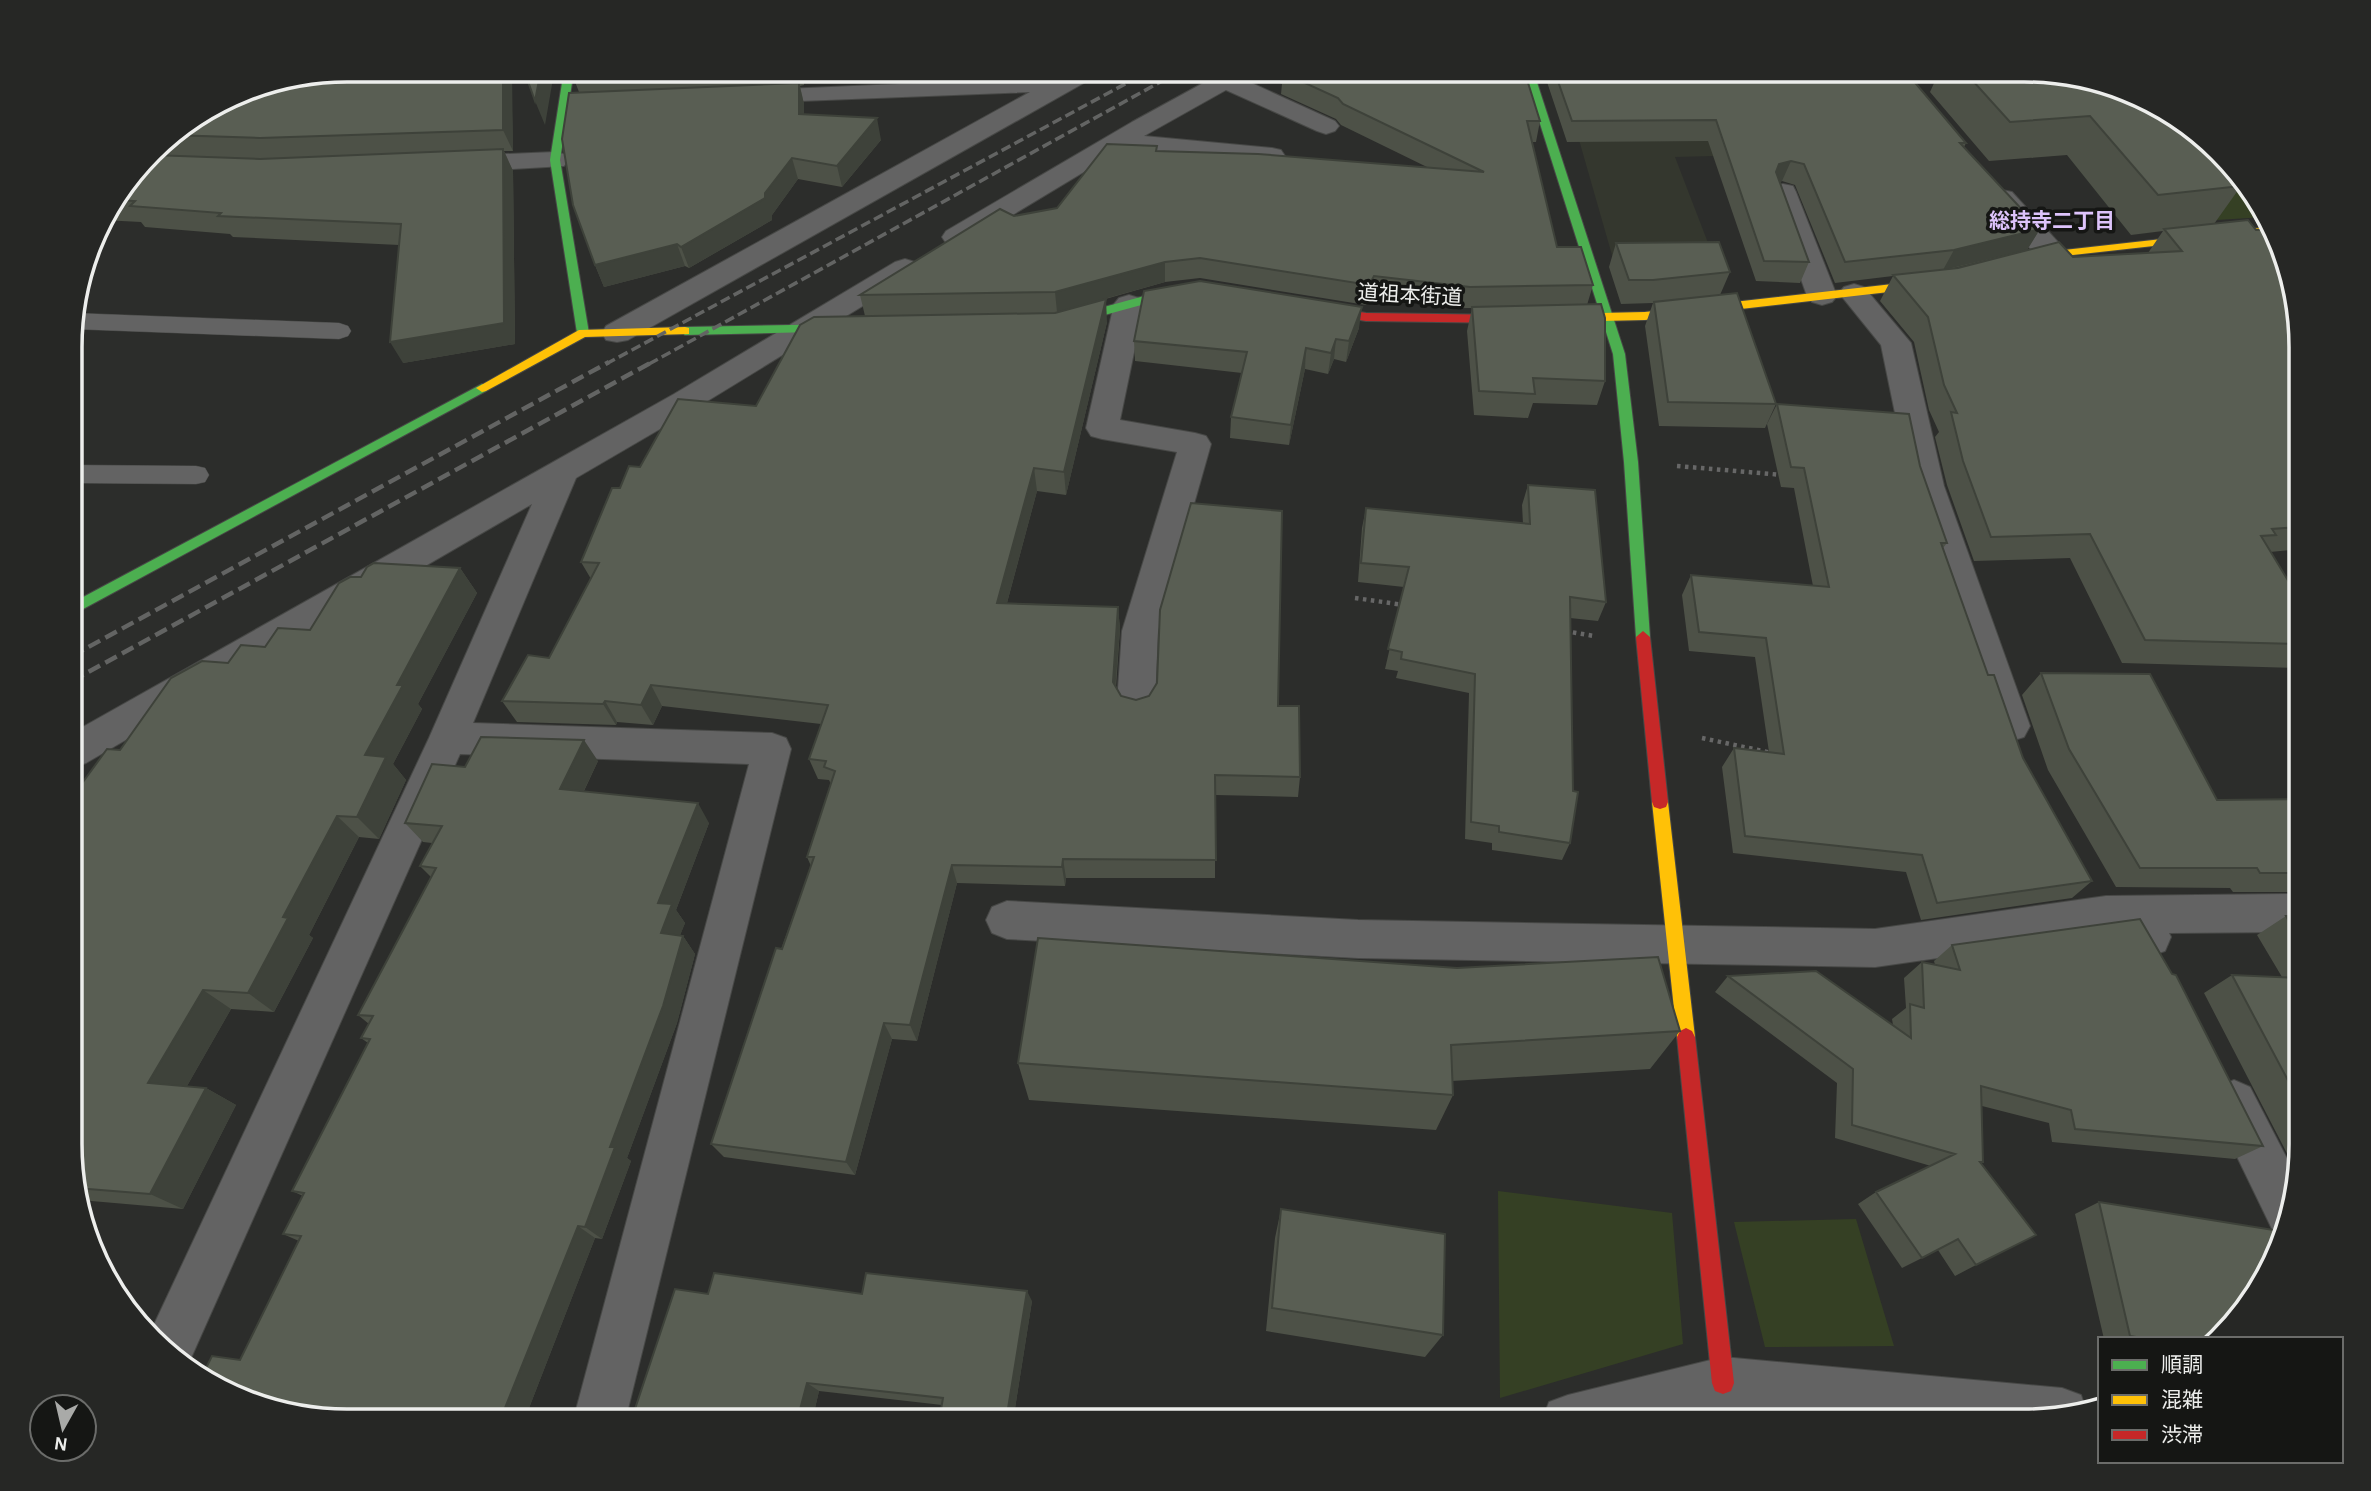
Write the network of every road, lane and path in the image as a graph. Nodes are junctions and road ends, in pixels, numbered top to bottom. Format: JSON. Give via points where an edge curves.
{"nodes":[{"id":1,"x":567,"y":82,"type":"edge"},
{"id":2,"x":1224,"y":82,"type":"edge"},
{"id":3,"x":1246,"y":82,"type":"edge"},
{"id":4,"x":1532,"y":82,"type":"edge"},
{"id":5,"x":1063,"y":83,"type":"joint"},
{"id":6,"x":729,"y":97,"type":"edge"},
{"id":7,"x":590,"y":103,"type":"edge"},
{"id":8,"x":563,"y":104,"type":"junction"},
{"id":9,"x":1326,"y":126,"type":"dead end"},
{"id":10,"x":1117,"y":141,"type":"junction"},
{"id":11,"x":1272,"y":156,"type":"edge"},
{"id":12,"x":555,"y":160,"type":"junction"},
{"id":13,"x":434,"y":164,"type":"edge"},
{"id":14,"x":1989,"y":182,"type":"edge"},
{"id":15,"x":1783,"y":192,"type":"edge"},
{"id":16,"x":2261,"y":231,"type":"edge"},
{"id":17,"x":2055,"y":254,"type":"junction"},
{"id":18,"x":2006,"y":267,"type":"edge"},
{"id":19,"x":1956,"y":279,"type":"edge"},
{"id":20,"x":1214,"y":292,"type":"edge"},
{"id":21,"x":1838,"y":294,"type":"junction"},
{"id":22,"x":1129,"y":304,"type":"junction"},
{"id":23,"x":1297,"y":305,"type":"edge"},
{"id":24,"x":1607,"y":317,"type":"junction"},
{"id":25,"x":84,"y":321,"type":"edge"},
{"id":26,"x":1044,"y":324,"type":"edge"},
{"id":27,"x":864,"y":328,"type":"edge"},
{"id":28,"x":800,"y":330,"type":"junction"},
{"id":29,"x":339,"y":331,"type":"dead end"},
{"id":30,"x":583,"y":333,"type":"junction"},
{"id":31,"x":617,"y":333,"type":"junction"},
{"id":32,"x":1631,"y":462,"type":"junction"},
{"id":33,"x":562,"y":472,"type":"junction"},
{"id":34,"x":82,"y":474,"type":"edge"},
{"id":35,"x":196,"y":475,"type":"dead end"},
{"id":36,"x":1793,"y":475,"type":"edge"},
{"id":37,"x":1355,"y":598,"type":"dead end"},
{"id":38,"x":82,"y":605,"type":"edge"},
{"id":39,"x":1416,"y":607,"type":"edge"},
{"id":40,"x":1563,"y":631,"type":"edge"},
{"id":41,"x":1643,"y":644,"type":"junction"},
{"id":42,"x":1136,"y":703,"type":"edge"},
{"id":43,"x":1652,"y":726,"type":"junction"},
{"id":44,"x":449,"y":738,"type":"junction"},
{"id":45,"x":87,"y":744,"type":"edge"},
{"id":46,"x":1786,"y":756,"type":"edge"},
{"id":47,"x":2023,"y":762,"type":"edge"},
{"id":48,"x":2110,"y":903,"type":"junction"},
{"id":49,"x":2289,"y":912,"type":"edge"},
{"id":50,"x":1007,"y":920,"type":"dead end"},
{"id":51,"x":1675,"y":944,"type":"junction"},
{"id":52,"x":2169,"y":974,"type":"edge"},
{"id":53,"x":2217,"y":1070,"type":"edge"},
{"id":54,"x":2283,"y":1200,"type":"edge"},
{"id":55,"x":172,"y":1342,"type":"edge"},
{"id":56,"x":1723,"y":1383,"type":"junction"},
{"id":57,"x":602,"y":1409,"type":"edge"},
{"id":58,"x":1616,"y":1409,"type":"edge"},
{"id":59,"x":2007,"y":1409,"type":"edge"}],
"edges":[{"from":1,"to":8,"type":"street"},
{"from":2,"to":10,"type":"street"},
{"from":3,"to":9,"type":"street"},
{"from":4,"to":24,"type":"street"},
{"from":5,"to":6,"type":"street"},
{"from":5,"to":31,"type":"street"},
{"from":7,"to":8,"type":"street"},
{"from":8,"to":12,"type":"street"},
{"from":10,"to":11,"type":"street"},
{"from":10,"to":28,"type":"street"},
{"from":12,"to":13,"type":"street"},
{"from":12,"to":30,"type":"street"},
{"from":14,"to":17,"type":"street"},
{"from":15,"to":21,"type":"street"},
{"from":16,"to":17,"type":"street"},
{"from":17,"to":18,"type":"street"},
{"from":19,"to":21,"type":"street","name":"道祖本街道"},
{"from":20,"to":22,"type":"street","via":[[1200,289]]},
{"from":21,"to":24,"type":"street","name":"道祖本街道"},
{"from":21,"to":47,"type":"street","via":[[1896,342],[1927,486]]},
{"from":22,"to":26,"type":"street"},
{"from":22,"to":42,"type":"street","via":[[1102,428],[1195,444],[1140,631]]},
{"from":23,"to":24,"type":"street","name":"道祖本街道","via":[[1366,317]]},
{"from":24,"to":32,"type":"street","via":[[1619,354]]},
{"from":25,"to":29,"type":"lane"},
{"from":27,"to":28,"type":"street"},
{"from":28,"to":31,"type":"street"},
{"from":28,"to":33,"type":"street"},
{"from":30,"to":31,"type":"street"},
{"from":30,"to":38,"type":"street"},
{"from":32,"to":36,"type":"path"},
{"from":32,"to":41,"type":"street"},
{"from":33,"to":44,"type":"street"},
{"from":33,"to":45,"type":"street"},
{"from":34,"to":35,"type":"lane"},
{"from":37,"to":39,"type":"path"},
{"from":40,"to":41,"type":"path"},
{"from":41,"to":43,"type":"street"},
{"from":43,"to":46,"type":"path"},
{"from":43,"to":51,"type":"street"},
{"from":44,"to":55,"type":"street"},
{"from":44,"to":57,"type":"street","via":[[772,749]]},
{"from":48,"to":49,"type":"street"},
{"from":48,"to":51,"type":"street","via":[[1875,948]]},
{"from":48,"to":52,"type":"street"},
{"from":50,"to":51,"type":"street","via":[[1358,939]]},
{"from":51,"to":56,"type":"street"},
{"from":53,"to":54,"type":"street"},
{"from":56,"to":58,"type":"street"},
{"from":56,"to":59,"type":"street"}]}
